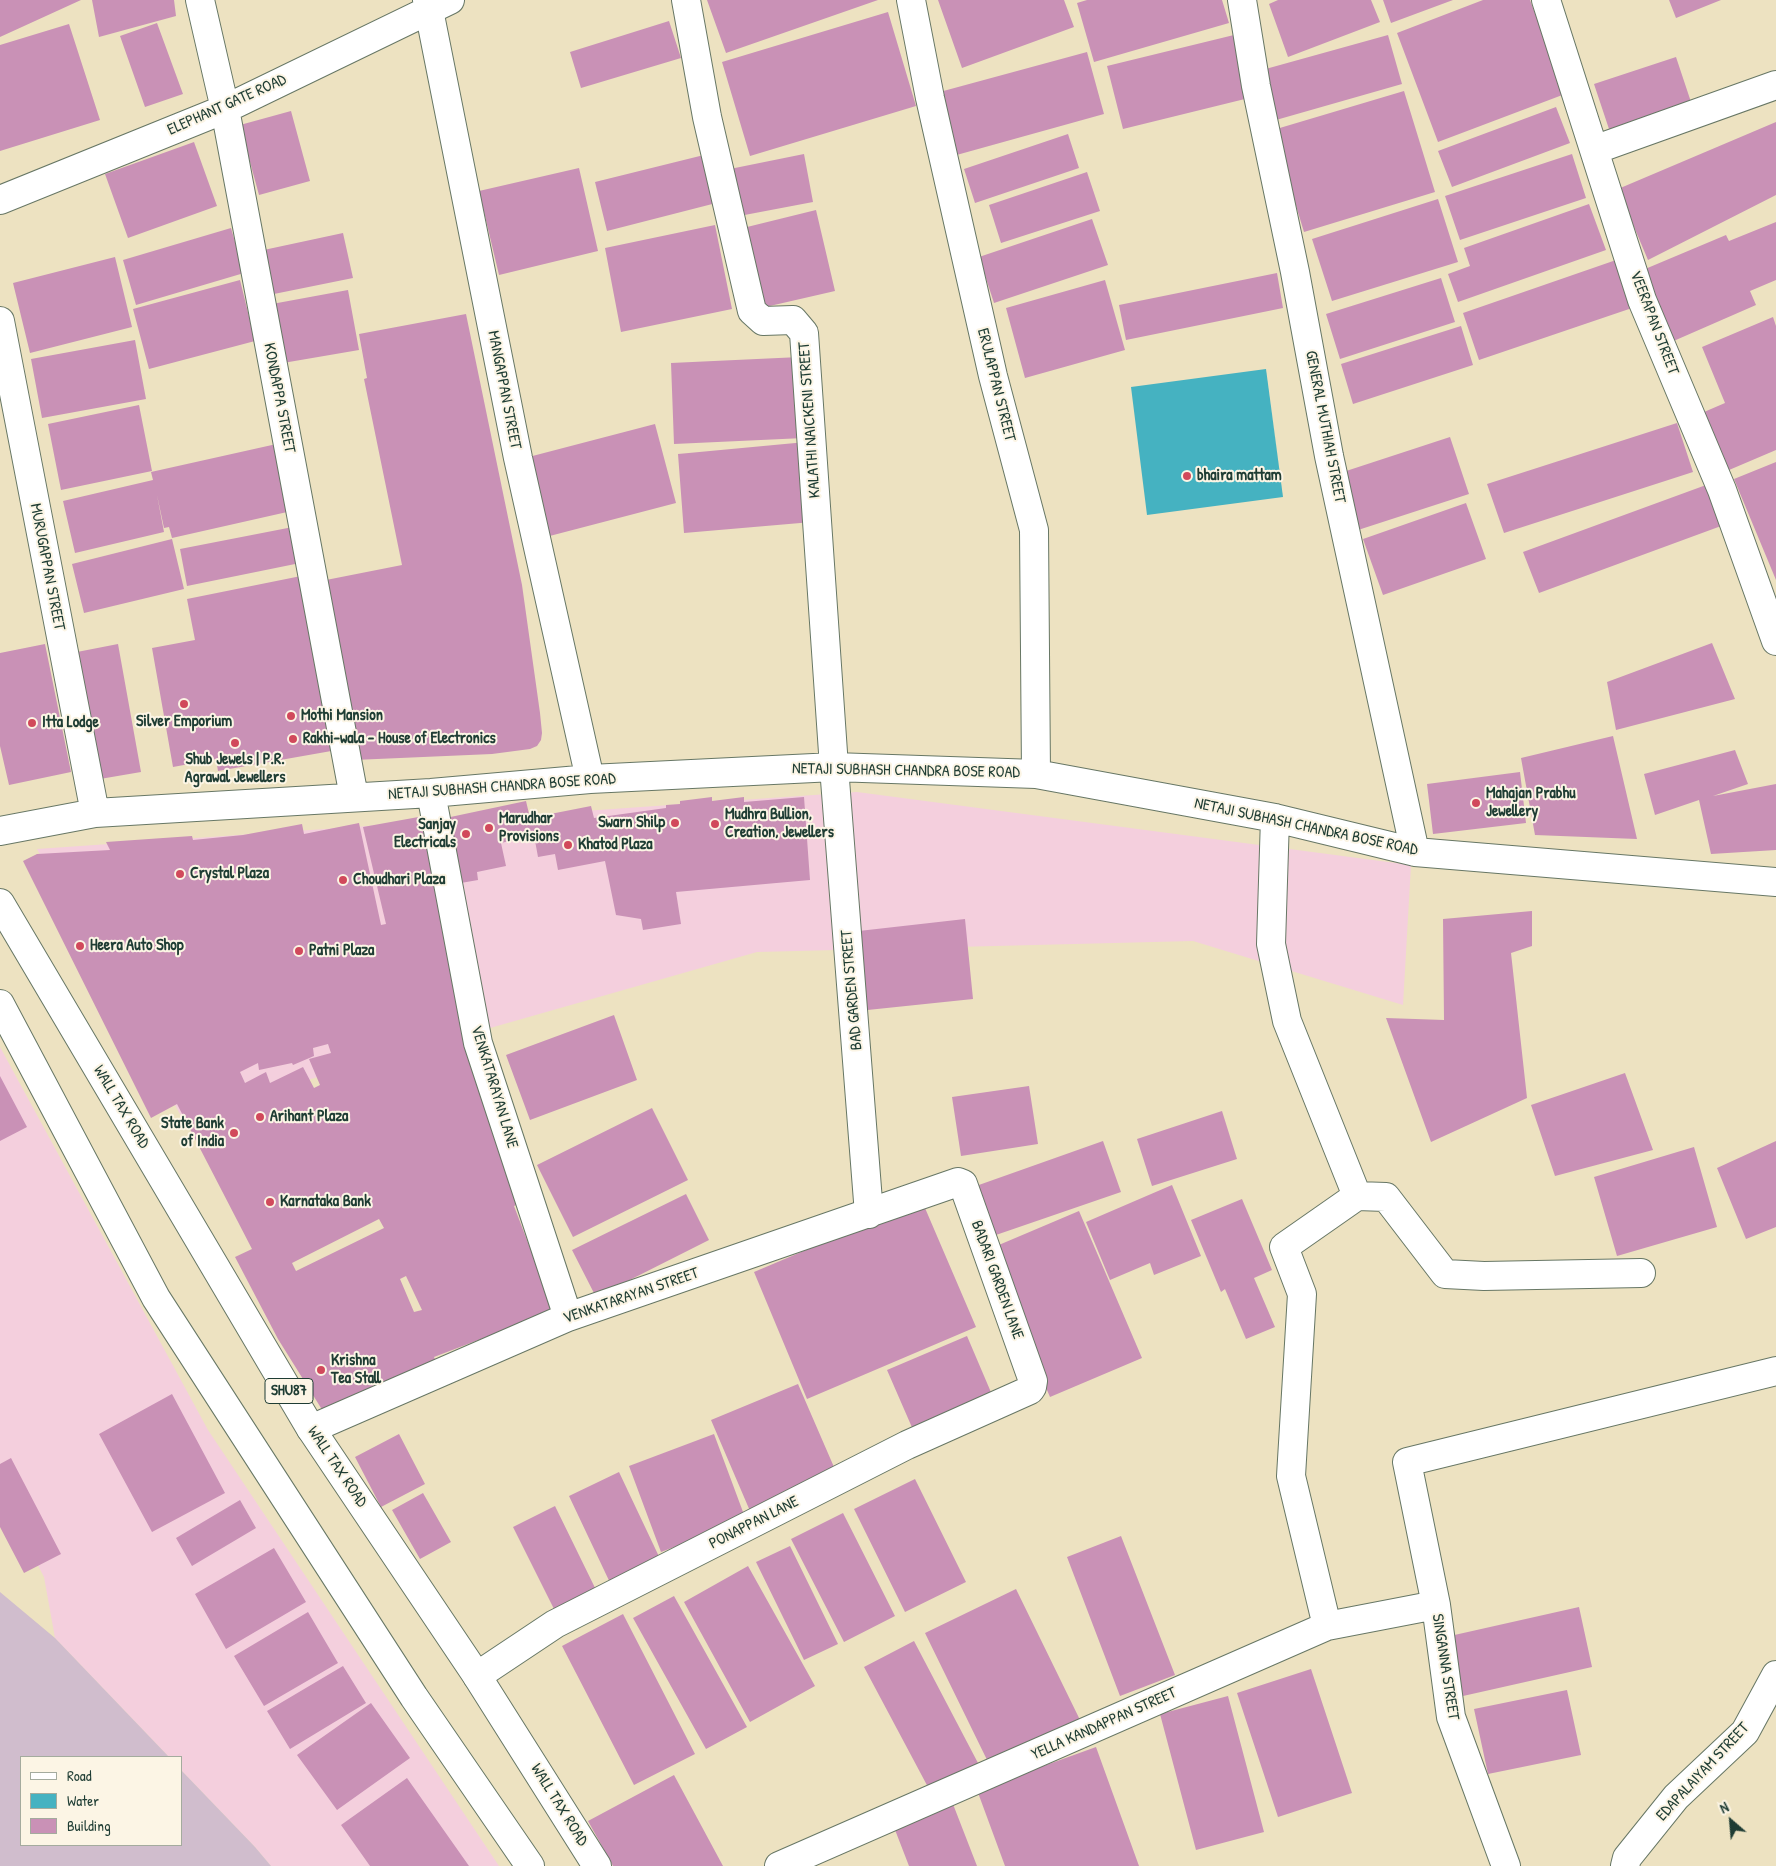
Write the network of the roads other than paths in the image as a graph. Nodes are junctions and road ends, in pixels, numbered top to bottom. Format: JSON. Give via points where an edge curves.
{"nodes":[{"id":1,"x":200,"y":0,"type":"edge"},
{"id":2,"x":686,"y":0,"type":"edge"},
{"id":3,"x":911,"y":0,"type":"edge"},
{"id":4,"x":1242,"y":0,"type":"edge"},
{"id":5,"x":1546,"y":0,"type":"edge"},
{"id":6,"x":435,"y":3,"type":"edge"},
{"id":7,"x":1776,"y":84,"type":"edge"},
{"id":8,"x":224,"y":109,"type":"junction"},
{"id":9,"x":1594,"y":150,"type":"junction"},
{"id":10,"x":0,"y":200,"type":"edge"},
{"id":11,"x":0,"y":321,"type":"edge"},
{"id":12,"x":1776,"y":641,"type":"edge"},
{"id":13,"x":834,"y":767,"type":"junction"},
{"id":14,"x":1036,"y":774,"type":"junction"},
{"id":15,"x":590,"y":779,"type":"junction"},
{"id":16,"x":431,"y":793,"type":"junction"},
{"id":17,"x":354,"y":797,"type":"junction"},
{"id":18,"x":95,"y":813,"type":"junction"},
{"id":19,"x":1275,"y":818,"type":"junction"},
{"id":20,"x":0,"y":831,"type":"edge"},
{"id":21,"x":1415,"y":852,"type":"junction"},
{"id":22,"x":1776,"y":882,"type":"edge"},
{"id":23,"x":0,"y":903,"type":"edge"},
{"id":24,"x":0,"y":1004,"type":"edge"},
{"id":25,"x":958,"y":1182,"type":"joint"},
{"id":26,"x":1357,"y":1196,"type":"junction"},
{"id":27,"x":869,"y":1214,"type":"junction"},
{"id":28,"x":1641,"y":1272,"type":"dead end"},
{"id":29,"x":568,"y":1317,"type":"junction"},
{"id":30,"x":1776,"y":1371,"type":"edge"},
{"id":31,"x":1033,"y":1381,"type":"joint"},
{"id":32,"x":311,"y":1429,"type":"junction"},
{"id":33,"x":1436,"y":1605,"type":"junction"},
{"id":34,"x":1327,"y":1626,"type":"junction"},
{"id":35,"x":1776,"y":1675,"type":"edge"},
{"id":36,"x":478,"y":1676,"type":"junction"},
{"id":37,"x":530,"y":1866,"type":"edge"},
{"id":38,"x":598,"y":1866,"type":"edge"},
{"id":39,"x":780,"y":1866,"type":"edge"},
{"id":40,"x":1506,"y":1866,"type":"edge"},
{"id":41,"x":1625,"y":1866,"type":"edge"}],
"edges":[{"from":1,"to":8,"type":"street","name":"KONDAPPA STREET"},
{"from":2,"to":13,"type":"street","name":"KALATHI NAICKENI STREET","via":[[707,117],[752,311],[763,321],[793,320],[804,333]]},
{"from":3,"to":14,"type":"street","name":"ERULAPPAN STREET","via":[[993,376],[1034,530]]},
{"from":4,"to":21,"type":"street","name":"GENERAL MUTHIAH STREET","via":[[1329,456]]},
{"from":5,"to":9,"type":"street","name":"VEERAPAN STREET"},
{"from":6,"to":8,"type":"street","name":"ELEPHANT GATE ROAD"},
{"from":6,"to":15,"type":"street","name":"MANGAPPAN STREET","via":[[518,458]]},
{"from":7,"to":9,"type":"street"},
{"from":8,"to":10,"type":"street","name":"ELEPHANT GATE ROAD"},
{"from":8,"to":17,"type":"street","name":"KONDAPPA STREET"},
{"from":9,"to":12,"type":"street","name":"VEERAPAN STREET","via":[[1642,300],[1722,490]]},
{"from":11,"to":18,"type":"street","name":"MURUGAPPAN STREET"},
{"from":13,"to":14,"type":"street","name":"NETAJI SUBHASH CHANDRA BOSE ROAD"},
{"from":13,"to":15,"type":"street","name":"NETAJI SUBHASH CHANDRA BOSE ROAD"},
{"from":13,"to":27,"type":"street","name":"BAD GARDEN STREET"},
{"from":14,"to":19,"type":"street","name":"NETAJI SUBHASH CHANDRA BOSE ROAD"},
{"from":15,"to":16,"type":"street","name":"NETAJI SUBHASH CHANDRA BOSE ROAD"},
{"from":16,"to":17,"type":"street","name":"NETAJI SUBHASH CHANDRA BOSE ROAD"},
{"from":16,"to":29,"type":"street","name":"VENKATARAYAN LANE","via":[[478,1043]]},
{"from":17,"to":18,"type":"street","name":"NETAJI SUBHASH CHANDRA BOSE ROAD"},
{"from":18,"to":20,"type":"street","name":"NETAJI SUBHASH CHANDRA BOSE ROAD"},
{"from":19,"to":21,"type":"street","name":"NETAJI SUBHASH CHANDRA BOSE ROAD"},
{"from":19,"to":26,"type":"street","via":[[1271,944],[1287,1021]]},
{"from":21,"to":22,"type":"street","name":"NETAJI SUBHASH CHANDRA BOSE ROAD"},
{"from":23,"to":32,"type":"street","name":"WALL TAX ROAD","number":"SHU87"},
{"from":24,"to":37,"type":"street","via":[[156,1298],[414,1697]]},
{"from":25,"to":27,"type":"street","name":"VENKATARAYAN STREET"},
{"from":25,"to":31,"type":"street","name":"BADARI GARDEN LANE","via":[[963,1184]]},
{"from":26,"to":28,"type":"street","via":[[1386,1197],[1446,1274]]},
{"from":26,"to":34,"type":"street","via":[[1284,1247],[1302,1294],[1292,1476]]},
{"from":27,"to":29,"type":"street","name":"VENKATARAYAN STREET"},
{"from":29,"to":32,"type":"street","name":"VENKATARAYAN STREET"},
{"from":30,"to":33,"type":"street","name":"SINGANNA STREET","via":[[1407,1462]]},
{"from":31,"to":36,"type":"street","name":"PONAPPAN LANE","via":[[1030,1390],[907,1445],[555,1624]]},
{"from":32,"to":36,"type":"street","name":"WALL TAX ROAD","number":"SHU87"},
{"from":33,"to":34,"type":"street","name":"YELLA KANDAPPAN STREET"},
{"from":33,"to":40,"type":"street","name":"SINGANNA STREET","via":[[1451,1718]]},
{"from":34,"to":39,"type":"street","name":"YELLA KANDAPPAN STREET"},
{"from":35,"to":41,"type":"street","name":"EDAPALAIYAM STREET","via":[[1745,1732],[1676,1797],[1627,1858]]},
{"from":36,"to":38,"type":"street","name":"WALL TAX ROAD","number":"SHU87"}]}
